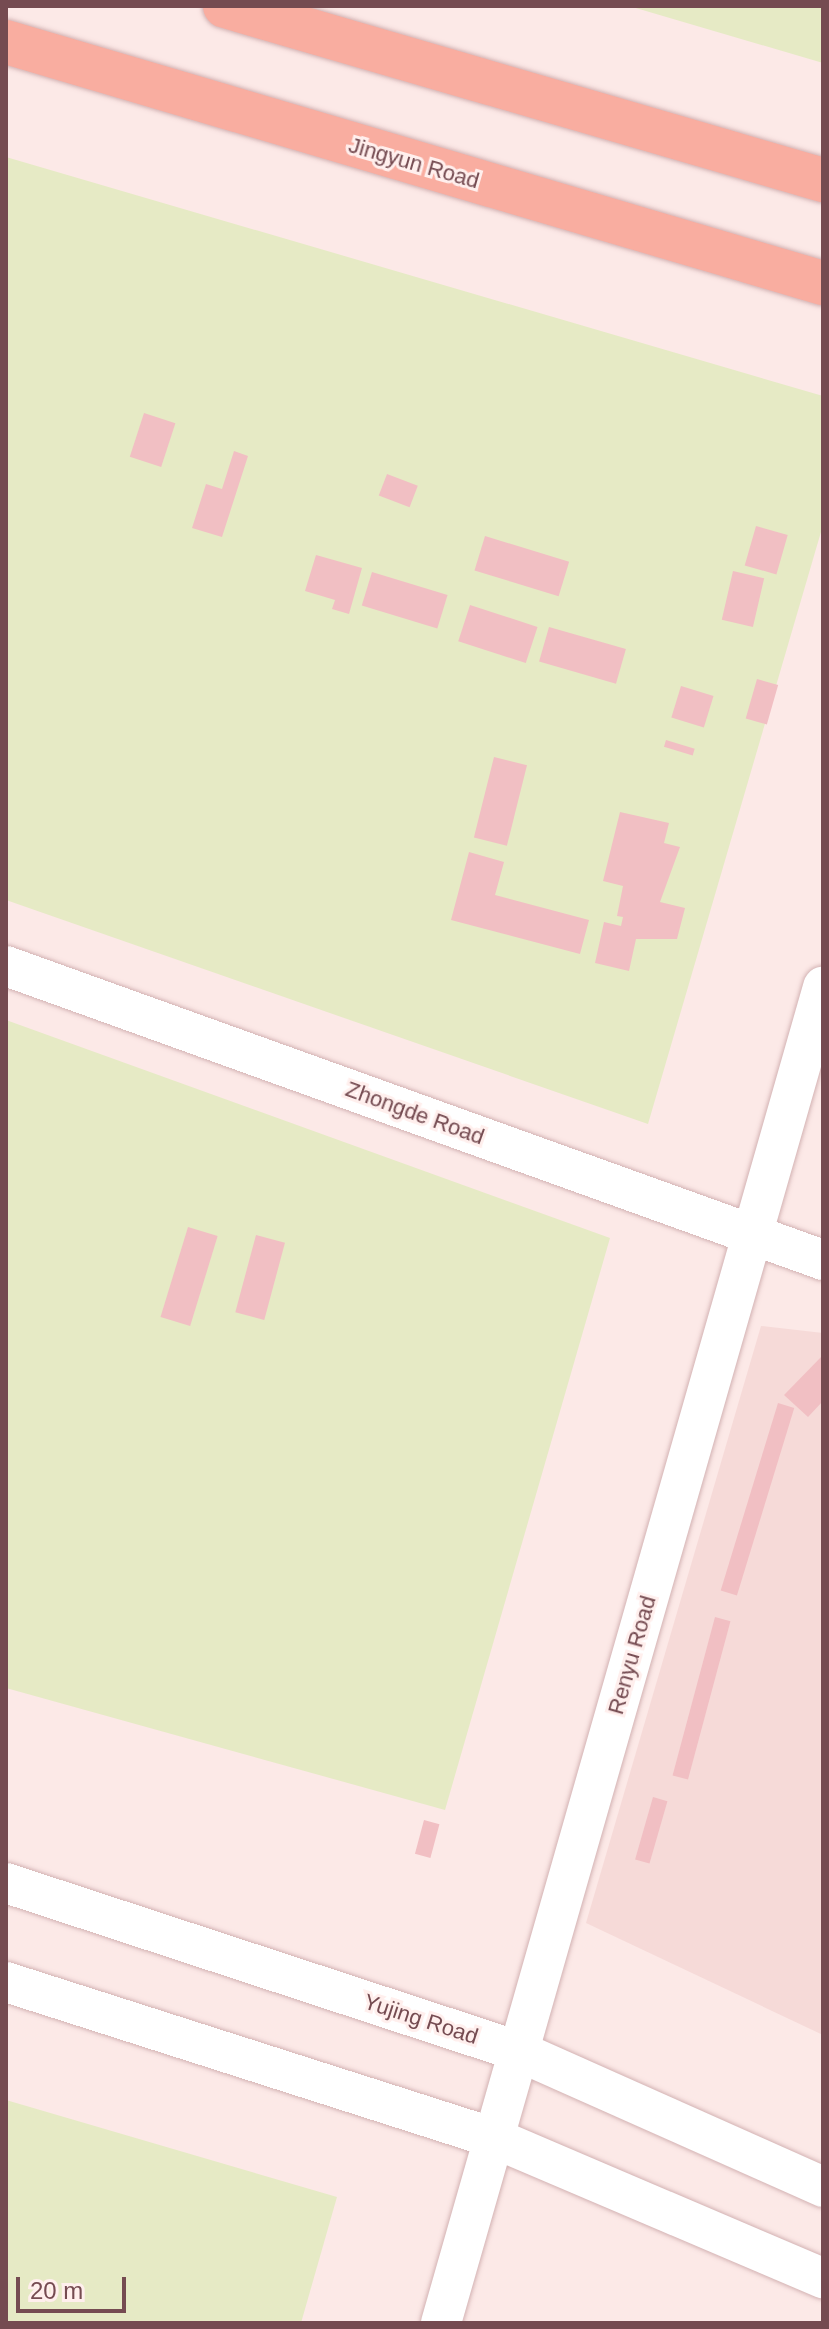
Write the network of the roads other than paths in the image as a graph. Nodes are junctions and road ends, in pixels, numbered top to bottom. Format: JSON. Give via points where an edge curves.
{"nodes":[{"id":1,"x":225,"y":6,"type":"edge"},
{"id":2,"x":6,"y":42,"type":"edge"},
{"id":3,"x":823,"y":180,"type":"edge"},
{"id":4,"x":823,"y":283,"type":"edge"},
{"id":5,"x":6,"y":966,"type":"edge"},
{"id":6,"x":823,"y":987,"type":"edge"},
{"id":7,"x":752,"y":1234,"type":"junction"},
{"id":8,"x":823,"y":1260,"type":"edge"},
{"id":9,"x":6,"y":1883,"type":"edge"},
{"id":10,"x":6,"y":1982,"type":"edge"},
{"id":11,"x":518,"y":2051,"type":"junction"},
{"id":12,"x":494,"y":2138,"type":"junction"},
{"id":13,"x":823,"y":2187,"type":"edge"},
{"id":14,"x":823,"y":2278,"type":"edge"},
{"id":15,"x":441,"y":2323,"type":"edge"}],
"edges":[{"from":1,"to":3,"type":"main road"},
{"from":2,"to":4,"type":"main road","name":"Jingyun Road"},
{"from":5,"to":7,"type":"street","name":"Zhongde Road"},
{"from":6,"to":7,"type":"street","name":"Renyu Road"},
{"from":7,"to":8,"type":"street","name":"Zhongde Road"},
{"from":7,"to":11,"type":"street","name":"Renyu Road"},
{"from":9,"to":11,"type":"street","name":"Yujing Road"},
{"from":10,"to":12,"type":"street"},
{"from":11,"to":12,"type":"street","name":"Renyu Road"},
{"from":11,"to":13,"type":"street","name":"Yujing Road"},
{"from":12,"to":14,"type":"street"},
{"from":12,"to":15,"type":"street","name":"Renyu Road"}]}
